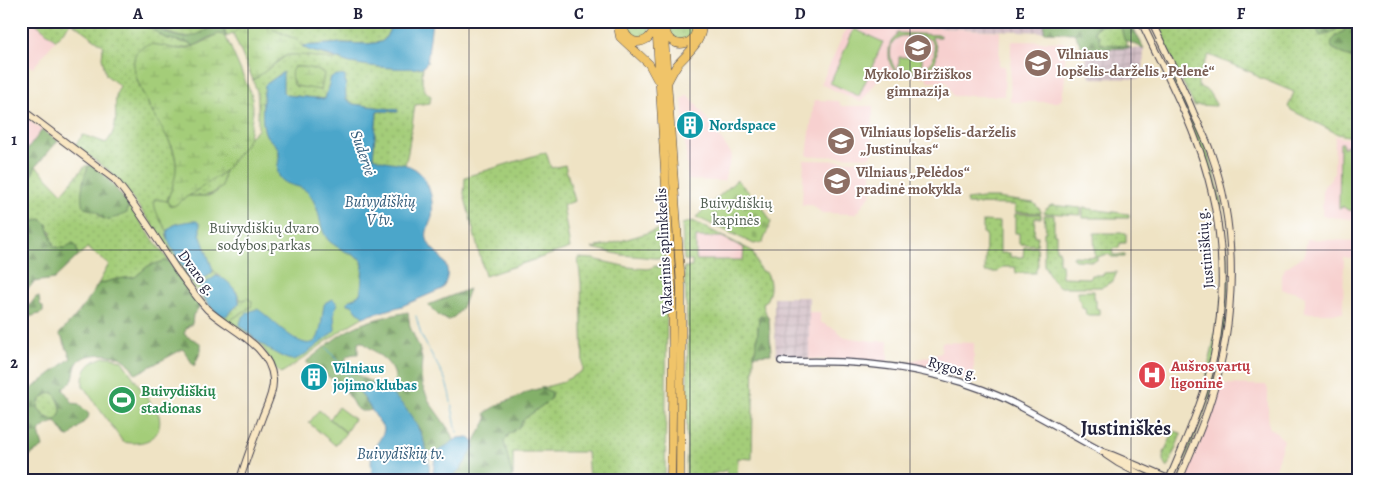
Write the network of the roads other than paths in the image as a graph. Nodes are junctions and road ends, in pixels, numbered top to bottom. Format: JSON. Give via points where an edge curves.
{"nodes":[{"id":1,"x":617,"y":21,"type":"edge"},
{"id":2,"x":622,"y":21,"type":"edge"},
{"id":3,"x":696,"y":21,"type":"edge"},
{"id":4,"x":702,"y":21,"type":"edge"},
{"id":5,"x":1141,"y":21,"type":"edge"},
{"id":6,"x":1151,"y":21,"type":"edge"},
{"id":7,"x":660,"y":23,"type":"edge"},
{"id":8,"x":1172,"y":65,"type":"junction"},
{"id":9,"x":1163,"y":68,"type":"junction"},
{"id":10,"x":663,"y":85,"type":"junction"},
{"id":11,"x":21,"y":110,"type":"edge"},
{"id":12,"x":1217,"y":213,"type":"junction"},
{"id":13,"x":1226,"y":214,"type":"junction"},
{"id":14,"x":781,"y":361,"type":"dead end"},
{"id":15,"x":1103,"y":452,"type":"junction"},
{"id":16,"x":240,"y":480,"type":"edge"},
{"id":17,"x":671,"y":480,"type":"edge"},
{"id":18,"x":680,"y":480,"type":"edge"},
{"id":19,"x":1151,"y":480,"type":"edge"},
{"id":20,"x":1170,"y":480,"type":"edge"},
{"id":21,"x":1179,"y":480,"type":"edge"}],
"edges":[{"from":1,"to":10,"type":"highway","via":[[620,37],[649,64]]},
{"from":2,"to":7,"type":"highway","via":[[626,36],[635,41],[649,37]]},
{"from":3,"to":7,"type":"highway","via":[[695,35],[683,44],[671,41]]},
{"from":4,"to":10,"type":"highway","via":[[700,38]]},
{"from":5,"to":9,"type":"main road","name":"Justiniškių g."},
{"from":6,"to":8,"type":"main road","name":"Justiniškių g."},
{"from":7,"to":10,"type":"highway","name":"Vakarinis aplinkkelis"},
{"from":8,"to":9,"type":"main road"},
{"from":8,"to":13,"type":"main road","name":"Justiniškių g.","via":[[1211,153]]},
{"from":9,"to":12,"type":"main road","name":"Justiniškių g.","via":[[1195,138]]},
{"from":10,"to":17,"type":"highway","name":"Vakarinis aplinkkelis","via":[[672,291]]},
{"from":10,"to":18,"type":"highway","name":"Vakarinis aplinkkelis","via":[[681,293]]},
{"from":11,"to":16,"type":"main road","name":"Dvaro g.","via":[[114,179],[202,303],[265,358],[273,384]]},
{"from":12,"to":13,"type":"street"},
{"from":12,"to":20,"type":"main road","name":"Justiniškių g.","via":[[1222,259],[1218,335],[1202,397]]},
{"from":13,"to":21,"type":"main road","name":"Justiniškių g.","via":[[1230,281],[1226,337],[1211,400]]},
{"from":14,"to":15,"type":"street","name":"Rygos g.","via":[[876,364],[940,376],[1003,398]]},
{"from":15,"to":19,"type":"main road","name":"Rygos g."},
{"from":15,"to":20,"type":"main road","name":"Rygos g."}]}
